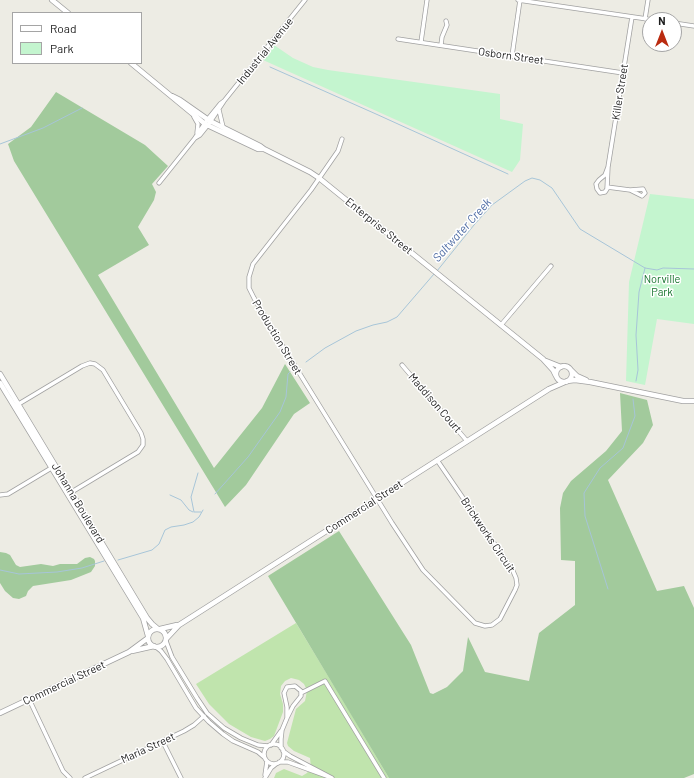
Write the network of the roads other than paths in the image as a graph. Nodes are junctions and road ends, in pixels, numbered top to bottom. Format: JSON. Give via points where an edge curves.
{"nodes":[{"id":1,"x":52,"y":0,"type":"edge"},
{"id":2,"x":305,"y":0,"type":"edge"},
{"id":3,"x":427,"y":0,"type":"edge"},
{"id":4,"x":519,"y":0,"type":"edge"},
{"id":5,"x":648,"y":0,"type":"edge"},
{"id":6,"x":67,"y":12,"type":"edge"},
{"id":7,"x":646,"y":12,"type":"edge"},
{"id":8,"x":632,"y":17,"type":"junction"},
{"id":9,"x":642,"y":19,"type":"edge"},
{"id":10,"x":446,"y":21,"type":"dead end"},
{"id":11,"x":682,"y":24,"type":"edge"},
{"id":12,"x":694,"y":26,"type":"edge"},
{"id":13,"x":398,"y":39,"type":"dead end"},
{"id":14,"x":421,"y":42,"type":"junction"},
{"id":15,"x":441,"y":45,"type":"junction"},
{"id":16,"x":512,"y":56,"type":"junction"},
{"id":17,"x":132,"y":64,"type":"edge"},
{"id":18,"x":623,"y":72,"type":"junction"},
{"id":19,"x":224,"y":101,"type":"junction"},
{"id":20,"x":219,"y":109,"type":"junction"},
{"id":21,"x":214,"y":112,"type":"junction"},
{"id":22,"x":196,"y":115,"type":"junction"},
{"id":23,"x":207,"y":122,"type":"junction"},
{"id":24,"x":224,"y":128,"type":"junction"},
{"id":25,"x":196,"y":136,"type":"junction"},
{"id":26,"x":342,"y":139,"type":"dead end"},
{"id":27,"x":264,"y":150,"type":"junction"},
{"id":28,"x":608,"y":167,"type":"junction"},
{"id":29,"x":319,"y":178,"type":"junction"},
{"id":30,"x":159,"y":183,"type":"dead end"},
{"id":31,"x":607,"y":187,"type":"junction"},
{"id":32,"x":630,"y":190,"type":"dead end"},
{"id":33,"x":551,"y":266,"type":"dead end"},
{"id":34,"x":501,"y":325,"type":"junction"},
{"id":35,"x":543,"y":359,"type":"junction"},
{"id":36,"x":402,"y":366,"type":"dead end"},
{"id":37,"x":561,"y":367,"type":"junction"},
{"id":38,"x":570,"y":370,"type":"junction"},
{"id":39,"x":556,"y":376,"type":"junction"},
{"id":40,"x":1,"y":377,"type":"edge"},
{"id":41,"x":566,"y":382,"type":"junction"},
{"id":42,"x":590,"y":382,"type":"junction"},
{"id":43,"x":0,"y":384,"type":"edge"},
{"id":44,"x":549,"y":389,"type":"junction"},
{"id":45,"x":694,"y":401,"type":"edge"},
{"id":46,"x":16,"y":406,"type":"junction"},
{"id":47,"x":467,"y":441,"type":"junction"},
{"id":48,"x":437,"y":460,"type":"junction"},
{"id":49,"x":53,"y":467,"type":"junction"},
{"id":50,"x":69,"y":493,"type":"junction"},
{"id":51,"x":0,"y":495,"type":"edge"},
{"id":52,"x":377,"y":498,"type":"junction"},
{"id":53,"x":179,"y":625,"type":"junction"},
{"id":54,"x":159,"y":629,"type":"junction"},
{"id":55,"x":148,"y":637,"type":"junction"},
{"id":56,"x":166,"y":640,"type":"junction"},
{"id":57,"x":155,"y":647,"type":"junction"},
{"id":58,"x":129,"y":652,"type":"junction"},
{"id":59,"x":301,"y":693,"type":"junction"},
{"id":60,"x":29,"y":699,"type":"junction"},
{"id":61,"x":207,"y":713,"type":"junction"},
{"id":62,"x":0,"y":714,"type":"edge"},
{"id":63,"x":204,"y":716,"type":"junction"},
{"id":64,"x":287,"y":718,"type":"junction"},
{"id":65,"x":282,"y":730,"type":"junction"},
{"id":66,"x":163,"y":742,"type":"junction"},
{"id":67,"x":270,"y":745,"type":"junction"},
{"id":68,"x":282,"y":749,"type":"junction"},
{"id":69,"x":266,"y":760,"type":"junction"},
{"id":70,"x":277,"y":763,"type":"junction"},
{"id":71,"x":70,"y":778,"type":"edge"},
{"id":72,"x":85,"y":778,"type":"edge"},
{"id":73,"x":181,"y":778,"type":"edge"},
{"id":74,"x":265,"y":778,"type":"edge"},
{"id":75,"x":332,"y":778,"type":"edge"},
{"id":76,"x":384,"y":778,"type":"edge"}],
"edges":[{"from":1,"to":6,"type":"street"},
{"from":2,"to":19,"type":"street","name":"Industrial Avenue"},
{"from":3,"to":14,"type":"street"},
{"from":4,"to":8,"type":"street"},
{"from":4,"to":16,"type":"street"},
{"from":5,"to":7,"type":"street"},
{"from":8,"to":9,"type":"street"},
{"from":8,"to":18,"type":"street","name":"Killer Street"},
{"from":10,"to":15,"type":"street","via":[[447,27]]},
{"from":11,"to":12,"type":"street"},
{"from":13,"to":14,"type":"street","name":"Osborn Street"},
{"from":14,"to":15,"type":"street","name":"Osborn Street"},
{"from":15,"to":16,"type":"street","name":"Osborn Street"},
{"from":16,"to":18,"type":"street","name":"Osborn Street"},
{"from":17,"to":22,"type":"street","name":"Enterprise Street"},
{"from":18,"to":28,"type":"street","name":"Killer Street"},
{"from":19,"to":20,"type":"street","name":"Industrial Avenue"},
{"from":19,"to":21,"type":"street","name":"Industrial Avenue"},
{"from":20,"to":23,"type":"street","name":"Industrial Avenue"},
{"from":20,"to":24,"type":"street","via":[[221,125]]},
{"from":21,"to":22,"type":"street"},
{"from":21,"to":23,"type":"street","name":"Industrial Avenue"},
{"from":22,"to":23,"type":"street","name":"Enterprise Street"},
{"from":22,"to":25,"type":"street"},
{"from":23,"to":24,"type":"street","name":"Enterprise Street"},
{"from":23,"to":25,"type":"street","name":"Industrial Avenue","via":[[200,135]]},
{"from":23,"to":27,"type":"street","name":"Enterprise Street"},
{"from":24,"to":27,"type":"street","name":"Enterprise Street"},
{"from":25,"to":30,"type":"street","name":"Industrial Avenue"},
{"from":26,"to":29,"type":"street","name":"Production Street","via":[[338,151]]},
{"from":27,"to":29,"type":"street","name":"Enterprise Street"},
{"from":28,"to":31,"type":"street","name":"Killer Street"},
{"from":28,"to":31,"type":"street","via":[[596,188],[601,193],[606,191]]},
{"from":29,"to":34,"type":"street","name":"Enterprise Street"},
{"from":29,"to":52,"type":"street","name":"Production Street","via":[[253,264],[249,288]]},
{"from":31,"to":32,"type":"street"},
{"from":33,"to":34,"type":"street"},
{"from":34,"to":35,"type":"street","name":"Enterprise Street"},
{"from":35,"to":37,"type":"street","name":"Enterprise Street"},
{"from":35,"to":39,"type":"street","name":"Enterprise Street"},
{"from":36,"to":47,"type":"street","name":"Maddison Court"},
{"from":37,"to":38,"type":"street"},
{"from":37,"to":39,"type":"street","via":[[557,370]]},
{"from":38,"to":41,"type":"street","via":[[572,376]]},
{"from":38,"to":42,"type":"street"},
{"from":39,"to":41,"type":"street","via":[[560,381]]},
{"from":39,"to":44,"type":"street","name":"Commercial Street"},
{"from":40,"to":46,"type":"street","name":"Johanna Boulevard"},
{"from":41,"to":42,"type":"street"},
{"from":41,"to":44,"type":"street","name":"Commercial Street"},
{"from":42,"to":45,"type":"street","via":[[682,401]]},
{"from":43,"to":46,"type":"street","name":"Johanna Boulevard"},
{"from":44,"to":47,"type":"street","name":"Commercial Street"},
{"from":46,"to":49,"type":"street","name":"Johanna Boulevard"},
{"from":46,"to":50,"type":"street","via":[[82,366],[97,365],[103,370],[143,436],[144,442],[138,452]]},
{"from":47,"to":48,"type":"street","name":"Commercial Street"},
{"from":48,"to":52,"type":"street","name":"Commercial Street"},
{"from":48,"to":52,"type":"street","name":"Brickworks Circuit","via":[[515,574],[515,590],[495,624],[485,626],[476,623],[429,577]]},
{"from":49,"to":50,"type":"street","name":"Johanna Boulevard"},
{"from":49,"to":51,"type":"street","via":[[8,494]]},
{"from":50,"to":54,"type":"street","name":"Johanna Boulevard","via":[[152,624]]},
{"from":50,"to":55,"type":"street","name":"Johanna Boulevard","via":[[142,618]]},
{"from":52,"to":53,"type":"street","name":"Commercial Street"},
{"from":53,"to":54,"type":"street","name":"Commercial Street"},
{"from":53,"to":56,"type":"street","name":"Commercial Street"},
{"from":54,"to":55,"type":"street","via":[[152,630]]},
{"from":54,"to":56,"type":"street","via":[[165,633]]},
{"from":55,"to":57,"type":"street","via":[[149,643]]},
{"from":55,"to":58,"type":"street","name":"Commercial Street"},
{"from":56,"to":57,"type":"street","via":[[162,646]]},
{"from":56,"to":61,"type":"street","via":[[172,657]]},
{"from":57,"to":58,"type":"street","name":"Commercial Street"},
{"from":57,"to":63,"type":"street","via":[[167,659],[191,700]]},
{"from":58,"to":60,"type":"street","name":"Commercial Street"},
{"from":59,"to":64,"type":"street"},
{"from":59,"to":64,"type":"street","via":[[295,686],[285,690]]},
{"from":59,"to":76,"type":"street","via":[[325,681]]},
{"from":60,"to":62,"type":"street","name":"Commercial Street"},
{"from":60,"to":71,"type":"street","via":[[63,771]]},
{"from":61,"to":63,"type":"street","name":"Maria Street"},
{"from":61,"to":67,"type":"street","via":[[224,728],[241,738],[258,745]]},
{"from":63,"to":66,"type":"street","name":"Maria Street","via":[[190,728]]},
{"from":63,"to":69,"type":"street","via":[[223,734],[258,752]]},
{"from":64,"to":65,"type":"street"},
{"from":65,"to":67,"type":"street"},
{"from":65,"to":68,"type":"street"},
{"from":66,"to":72,"type":"street","name":"Maria Street"},
{"from":66,"to":73,"type":"street"},
{"from":67,"to":68,"type":"street","via":[[276,744]]},
{"from":67,"to":69,"type":"street","via":[[264,752]]},
{"from":68,"to":70,"type":"street","via":[[283,757]]},
{"from":68,"to":75,"type":"street","via":[[290,756]]},
{"from":69,"to":70,"type":"street","via":[[269,763]]},
{"from":69,"to":74,"type":"street"},
{"from":70,"to":74,"type":"street"},
{"from":70,"to":75,"type":"street","via":[[288,762]]}]}
